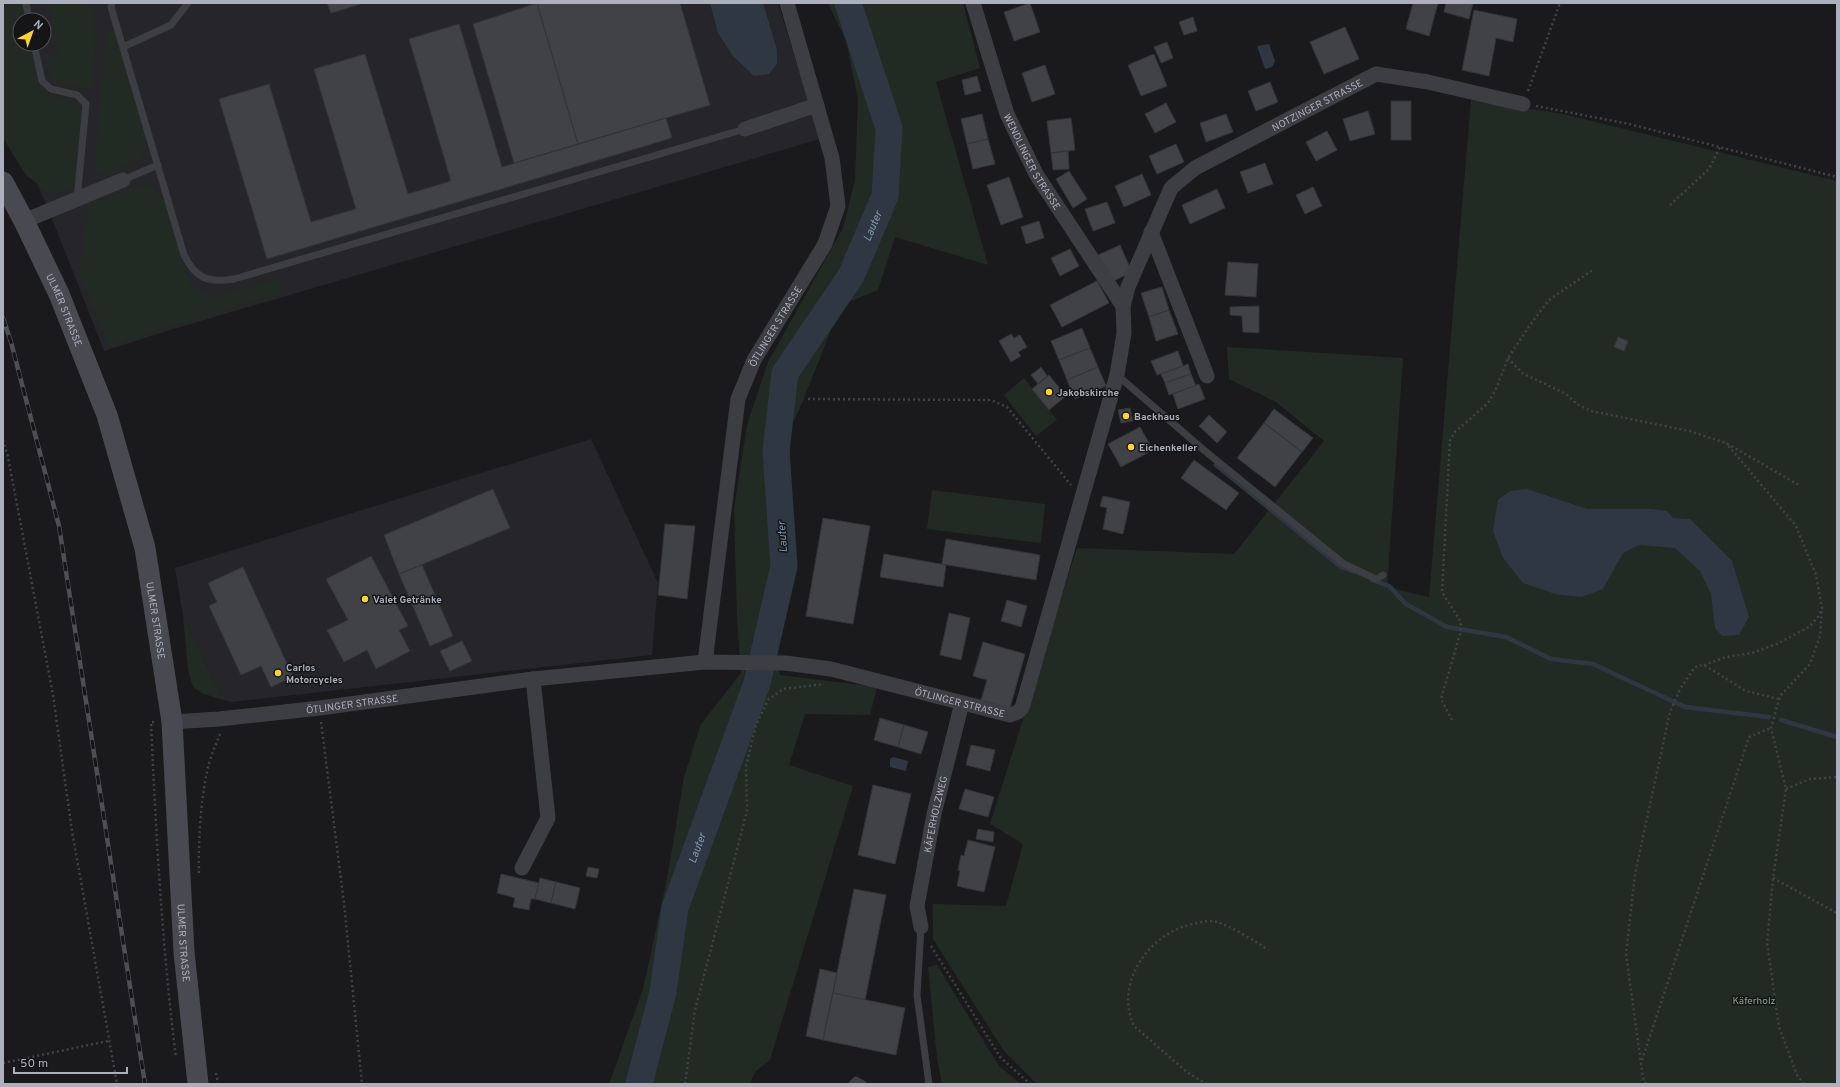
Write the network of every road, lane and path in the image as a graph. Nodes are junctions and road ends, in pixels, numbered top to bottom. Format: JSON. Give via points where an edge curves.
{"nodes":[{"id":1,"x":188,"y":3,"type":"edge"},
{"id":2,"x":787,"y":3,"type":"edge"},
{"id":3,"x":973,"y":3,"type":"edge"},
{"id":4,"x":1560,"y":3,"type":"edge"},
{"id":5,"x":111,"y":4,"type":"edge"},
{"id":6,"x":123,"y":47,"type":"junction"},
{"id":7,"x":36,"y":52,"type":"edge"},
{"id":8,"x":1523,"y":104,"type":"junction"},
{"id":9,"x":817,"y":105,"type":"junction"},
{"id":10,"x":745,"y":129,"type":"joint"},
{"id":11,"x":1720,"y":147,"type":"junction"},
{"id":12,"x":158,"y":165,"type":"junction"},
{"id":13,"x":1837,"y":177,"type":"edge"},
{"id":14,"x":123,"y":180,"type":"joint"},
{"id":15,"x":3,"y":182,"type":"edge"},
{"id":16,"x":76,"y":201,"type":"junction"},
{"id":17,"x":1670,"y":205,"type":"dead end"},
{"id":18,"x":24,"y":221,"type":"junction"},
{"id":19,"x":1151,"y":232,"type":"junction"},
{"id":20,"x":1594,"y":269,"type":"dead end"},
{"id":21,"x":1123,"y":306,"type":"junction"},
{"id":22,"x":1508,"y":358,"type":"junction"},
{"id":23,"x":1117,"y":375,"type":"junction"},
{"id":24,"x":1207,"y":376,"type":"dead end"},
{"id":25,"x":808,"y":399,"type":"dead end"},
{"id":26,"x":3,"y":440,"type":"edge"},
{"id":27,"x":1726,"y":443,"type":"junction"},
{"id":28,"x":1799,"y":484,"type":"dead end"},
{"id":29,"x":1082,"y":498,"type":"junction"},
{"id":30,"x":1383,"y":574,"type":"dead end"},
{"id":31,"x":1822,"y":608,"type":"junction"},
{"id":32,"x":705,"y":662,"type":"junction"},
{"id":33,"x":1704,"y":665,"type":"junction"},
{"id":34,"x":831,"y":669,"type":"junction"},
{"id":35,"x":533,"y":679,"type":"junction"},
{"id":36,"x":1779,"y":699,"type":"junction"},
{"id":37,"x":962,"y":703,"type":"junction"},
{"id":38,"x":320,"y":708,"type":"junction"},
{"id":39,"x":219,"y":719,"type":"junction"},
{"id":40,"x":1452,"y":720,"type":"dead end"},
{"id":41,"x":150,"y":722,"type":"dead end"},
{"id":42,"x":172,"y":722,"type":"junction"},
{"id":43,"x":1771,"y":728,"type":"junction"},
{"id":44,"x":1837,"y":777,"type":"edge"},
{"id":45,"x":1786,"y":789,"type":"junction"},
{"id":46,"x":522,"y":868,"type":"dead end"},
{"id":47,"x":200,"y":876,"type":"dead end"},
{"id":48,"x":1773,"y":878,"type":"junction"},
{"id":49,"x":1837,"y":913,"type":"edge"},
{"id":50,"x":920,"y":926,"type":"junction"},
{"id":51,"x":1268,"y":950,"type":"dead end"},
{"id":52,"x":108,"y":1041,"type":"junction"},
{"id":53,"x":1641,"y":1062,"type":"junction"},
{"id":54,"x":3,"y":1063,"type":"edge"},
{"id":55,"x":176,"y":1064,"type":"dead end"},
{"id":56,"x":216,"y":1070,"type":"dead end"},
{"id":57,"x":116,"y":1084,"type":"edge"},
{"id":58,"x":198,"y":1084,"type":"edge"},
{"id":59,"x":218,"y":1084,"type":"edge"},
{"id":60,"x":362,"y":1084,"type":"edge"},
{"id":61,"x":685,"y":1084,"type":"edge"},
{"id":62,"x":852,"y":1084,"type":"edge"},
{"id":63,"x":863,"y":1084,"type":"edge"},
{"id":64,"x":929,"y":1084,"type":"edge"},
{"id":65,"x":1030,"y":1084,"type":"edge"},
{"id":66,"x":1207,"y":1084,"type":"edge"},
{"id":67,"x":1646,"y":1084,"type":"edge"},
{"id":68,"x":1804,"y":1084,"type":"edge"}],
"edges":[{"from":1,"to":6,"type":"lane","via":[[171,25]]},
{"from":2,"to":9,"type":"street","name":"ÖTLINGER STRASSE"},
{"from":3,"to":21,"type":"street","name":"WENDLINGER STRASSE","via":[[1007,114],[1016,134],[1036,174]]},
{"from":4,"to":8,"type":"path"},
{"from":5,"to":6,"type":"lane"},
{"from":6,"to":12,"type":"lane"},
{"from":7,"to":16,"type":"lane","via":[[42,81],[51,89],[77,95],[86,104]]},
{"from":8,"to":11,"type":"path","via":[[1629,124]]},
{"from":8,"to":19,"type":"street","name":"NOTZINGER STRASSE","via":[[1428,82],[1376,74],[1195,168],[1171,188]]},
{"from":9,"to":10,"type":"street"},
{"from":9,"to":32,"type":"street","name":"ÖTLINGER STRASSE","via":[[832,158],[838,206],[825,244],[754,360],[738,399]]},
{"from":10,"to":12,"type":"lane","via":[[234,280],[217,282],[197,274],[190,267],[184,255]]},
{"from":11,"to":13,"type":"path"},
{"from":11,"to":17,"type":"path","via":[[1709,169]]},
{"from":12,"to":14,"type":"lane"},
{"from":14,"to":16,"type":"street"},
{"from":15,"to":18,"type":"main road","name":"ULMER STRASSE"},
{"from":16,"to":18,"type":"street"},
{"from":18,"to":42,"type":"main road","name":"ULMER STRASSE","via":[[59,294],[107,415],[144,548]]},
{"from":19,"to":21,"type":"street","name":"NOTZINGER STRASSE","via":[[1128,287]]},
{"from":19,"to":24,"type":"street"},
{"from":20,"to":22,"type":"path","via":[[1550,300]]},
{"from":21,"to":23,"type":"street","name":"ÖTLINGER STRASSE","via":[[1124,333]]},
{"from":22,"to":27,"type":"path","via":[[1522,373],[1566,394],[1577,404],[1591,410],[1689,431]]},
{"from":22,"to":40,"type":"path","via":[[1488,403],[1455,432],[1450,440],[1442,592],[1461,622],[1460,634],[1441,699]]},
{"from":23,"to":29,"type":"street","name":"ÖTLINGER STRASSE"},
{"from":23,"to":30,"type":"lane","via":[[1344,564],[1376,579]]},
{"from":25,"to":29,"type":"path","via":[[991,400],[1007,407]]},
{"from":26,"to":52,"type":"path","via":[[53,695],[72,831]]},
{"from":27,"to":28,"type":"path"},
{"from":27,"to":31,"type":"path","via":[[1796,526],[1816,575]]},
{"from":29,"to":37,"type":"street","name":"ÖTLINGER STRASSE","via":[[1022,708],[1010,715]]},
{"from":31,"to":33,"type":"path","via":[[1809,627],[1777,644],[1752,653],[1726,656]]},
{"from":31,"to":36,"type":"path","via":[[1820,636],[1810,664]]},
{"from":32,"to":34,"type":"street","name":"ÖTLINGER STRASSE","via":[[785,664]]},
{"from":32,"to":35,"type":"street","name":"ÖTLINGER STRASSE"},
{"from":33,"to":36,"type":"path","via":[[1746,691]]},
{"from":33,"to":53,"type":"path","via":[[1694,667],[1670,712],[1635,874],[1626,954]]},
{"from":34,"to":37,"type":"street","name":"ÖTLINGER STRASSE"},
{"from":34,"to":61,"type":"path","via":[[824,684],[783,689],[768,700],[756,725],[746,766],[747,811],[695,1010]]},
{"from":35,"to":38,"type":"street","name":"ÖTLINGER STRASSE"},
{"from":35,"to":46,"type":"street","via":[[548,818]]},
{"from":36,"to":43,"type":"path"},
{"from":37,"to":50,"type":"street","name":"KÄFERHOLZWEG","via":[[934,814],[917,906]]},
{"from":38,"to":39,"type":"street","name":"ÖTLINGER STRASSE"},
{"from":38,"to":60,"type":"path","via":[[344,903]]},
{"from":39,"to":42,"type":"street","name":"ÖTLINGER STRASSE"},
{"from":39,"to":47,"type":"path","via":[[220,732],[209,763],[203,806]]},
{"from":41,"to":55,"type":"path","via":[[157,865]]},
{"from":42,"to":58,"type":"main road","name":"ULMER STRASSE","via":[[184,952]]},
{"from":43,"to":45,"type":"path"},
{"from":43,"to":53,"type":"path","via":[[1749,737]]},
{"from":44,"to":45,"type":"path","via":[[1810,779]]},
{"from":45,"to":48,"type":"path"},
{"from":48,"to":49,"type":"path"},
{"from":48,"to":68,"type":"path","via":[[1767,943],[1779,1026],[1797,1075]]},
{"from":50,"to":64,"type":"lane","via":[[917,995]]},
{"from":50,"to":65,"type":"path","via":[[1000,1057]]},
{"from":51,"to":66,"type":"path","via":[[1218,922],[1203,922],[1167,933],[1151,947],[1137,966],[1130,983],[1127,1001],[1129,1016],[1134,1026],[1188,1073]]},
{"from":52,"to":54,"type":"path"},
{"from":52,"to":57,"type":"path"},
{"from":53,"to":67,"type":"path"},
{"from":56,"to":59,"type":"path"},
{"from":62,"to":63,"type":"lane","via":[[856,1080]]}]}
